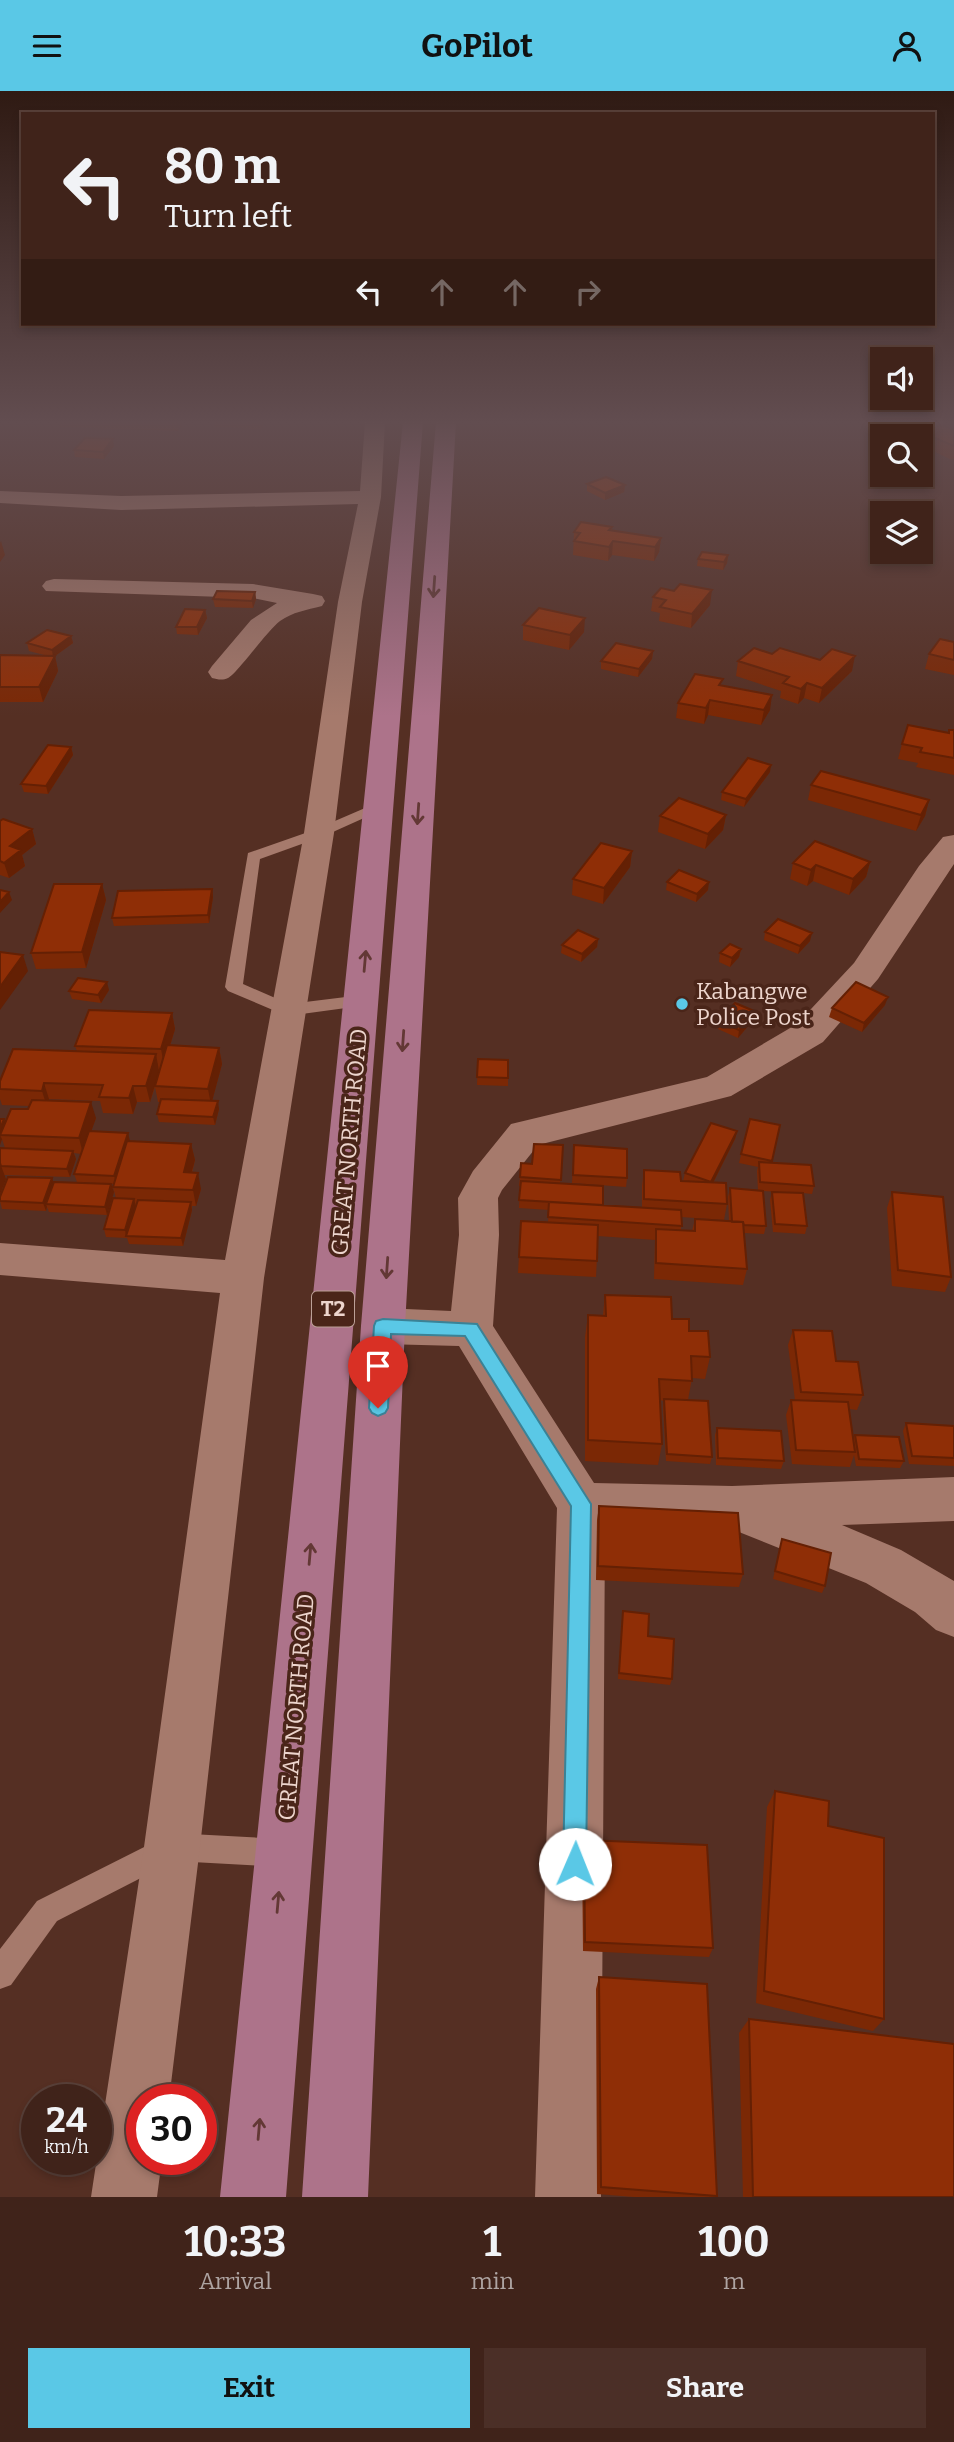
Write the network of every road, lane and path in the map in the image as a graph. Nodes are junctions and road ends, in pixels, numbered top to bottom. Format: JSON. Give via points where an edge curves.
{"nodes":[{"id":1,"x":366,"y":520,"type":"edge"},
{"id":2,"x":404,"y":520,"type":"edge"},
{"id":3,"x":439,"y":520,"type":"edge"},
{"id":4,"x":54,"y":586,"type":"dead end"},
{"id":5,"x":307,"y":601,"type":"junction"},
{"id":6,"x":350,"y":602,"type":"junction"},
{"id":7,"x":221,"y":672,"type":"dead end"},
{"id":8,"x":379,"y":806,"type":"junction"},
{"id":9,"x":319,"y":833,"type":"junction"},
{"id":10,"x":954,"y":843,"type":"edge"},
{"id":11,"x":362,"y":1001,"type":"junction"},
{"id":12,"x":287,"y":1010,"type":"junction"},
{"id":13,"x":0,"y":1259,"type":"edge"},
{"id":14,"x":243,"y":1278,"type":"junction"},
{"id":15,"x":383,"y":1326,"type":"junction"},
{"id":16,"x":471,"y":1329,"type":"junction"},
{"id":17,"x":954,"y":1499,"type":"edge"},
{"id":18,"x":581,"y":1504,"type":"junction"},
{"id":19,"x":732,"y":1508,"type":"junction"},
{"id":20,"x":954,"y":1613,"type":"edge"},
{"id":21,"x":172,"y":1847,"type":"junction"},
{"id":22,"x":282,"y":1853,"type":"junction"},
{"id":23,"x":0,"y":1974,"type":"edge"},
{"id":24,"x":124,"y":2197,"type":"edge"},
{"id":25,"x":253,"y":2197,"type":"edge"},
{"id":26,"x":335,"y":2197,"type":"edge"},
{"id":27,"x":568,"y":2197,"type":"edge"}],
"edges":[{"from":1,"to":6,"type":"street"},
{"from":2,"to":8,"type":"main road","name":"GREAT NORTH ROAD","number":"T2"},
{"from":3,"to":15,"type":"main road","name":"GREAT NORTH ROAD","number":"T2","one_way":true},
{"from":4,"to":5,"type":"street","via":[[253,591]]},
{"from":5,"to":6,"type":"street"},
{"from":5,"to":7,"type":"street","via":[[255,628]]},
{"from":6,"to":9,"type":"street"},
{"from":8,"to":9,"type":"lane"},
{"from":11,"to":8,"type":"main road","name":"GREAT NORTH ROAD","number":"T2","one_way":true},
{"from":9,"to":12,"type":"street"},
{"from":9,"to":12,"type":"lane","via":[[253,856],[234,987]]},
{"from":10,"to":16,"type":"street","via":[[866,971],[810,1033],[718,1087],[525,1134],[478,1198]]},
{"from":11,"to":12,"type":"lane"},
{"from":22,"to":11,"type":"main road","name":"GREAT NORTH ROAD","number":"T2","one_way":true},
{"from":12,"to":14,"type":"street"},
{"from":13,"to":14,"type":"street"},
{"from":14,"to":21,"type":"street"},
{"from":15,"to":16,"type":"street"},
{"from":15,"to":26,"type":"main road","name":"GREAT NORTH ROAD","number":"T2"},
{"from":16,"to":18,"type":"street"},
{"from":17,"to":19,"type":"street"},
{"from":18,"to":19,"type":"street"},
{"from":18,"to":27,"type":"street"},
{"from":19,"to":20,"type":"street","via":[[891,1570]]},
{"from":21,"to":22,"type":"lane"},
{"from":21,"to":23,"type":"lane","via":[[47,1911]]},
{"from":21,"to":24,"type":"street"},
{"from":25,"to":22,"type":"main road","name":"GREAT NORTH ROAD","number":"T2","one_way":true}]}
